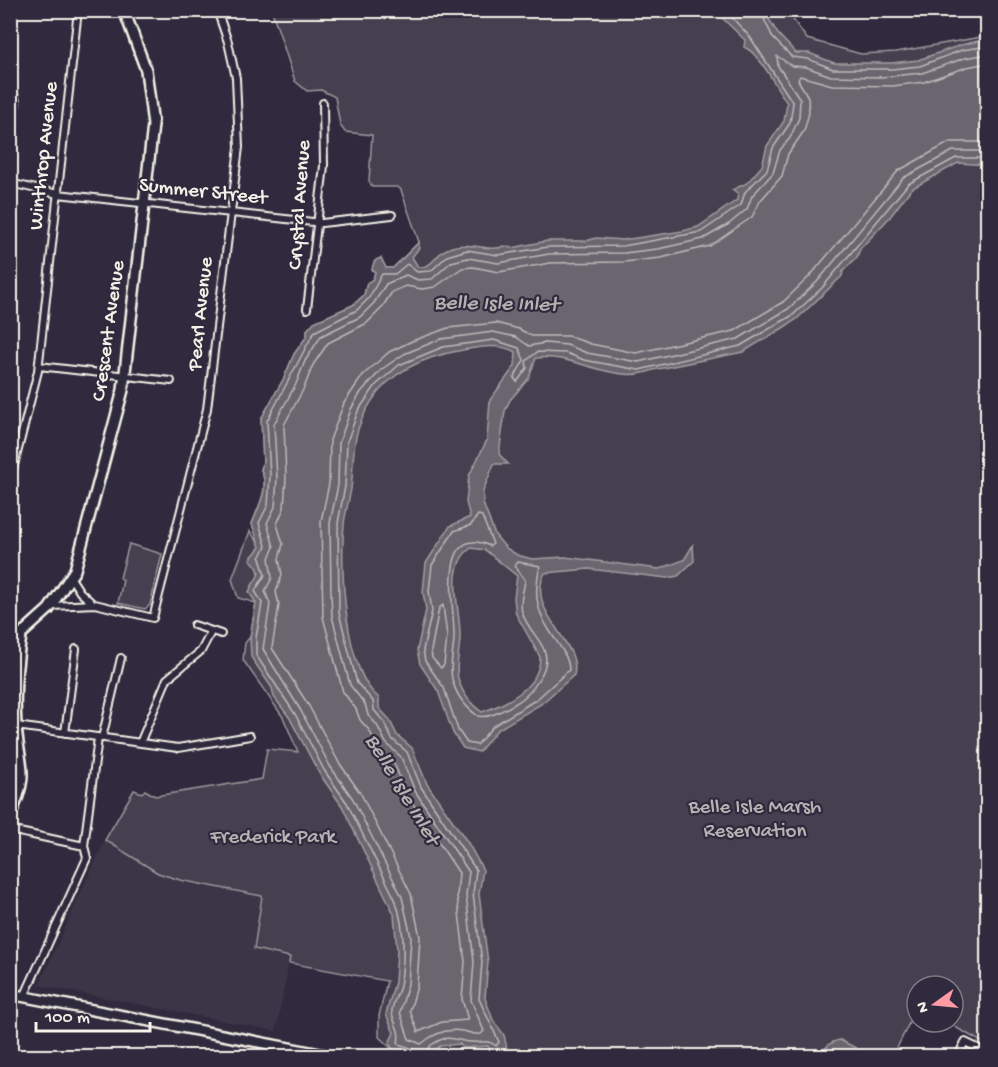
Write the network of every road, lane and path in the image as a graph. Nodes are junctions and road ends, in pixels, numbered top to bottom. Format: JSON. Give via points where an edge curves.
{"nodes":[{"id":1,"x":78,"y":10,"type":"edge"},
{"id":2,"x":124,"y":10,"type":"edge"},
{"id":3,"x":217,"y":10,"type":"edge"},
{"id":4,"x":10,"y":75,"type":"edge"},
{"id":5,"x":323,"y":103,"type":"dead end"},
{"id":6,"x":10,"y":135,"type":"edge"},
{"id":7,"x":10,"y":183,"type":"edge"},
{"id":8,"x":58,"y":194,"type":"junction"},
{"id":9,"x":145,"y":203,"type":"junction"},
{"id":10,"x":229,"y":213,"type":"junction"},
{"id":11,"x":392,"y":215,"type":"dead end"},
{"id":12,"x":318,"y":222,"type":"junction"},
{"id":13,"x":307,"y":309,"type":"dead end"},
{"id":14,"x":39,"y":366,"type":"junction"},
{"id":15,"x":125,"y":376,"type":"junction"},
{"id":16,"x":171,"y":381,"type":"dead end"},
{"id":17,"x":10,"y":481,"type":"edge"},
{"id":18,"x":71,"y":578,"type":"junction"},
{"id":19,"x":95,"y":604,"type":"junction"},
{"id":20,"x":52,"y":606,"type":"junction"},
{"id":21,"x":194,"y":625,"type":"dead end"},
{"id":22,"x":211,"y":632,"type":"junction"},
{"id":23,"x":221,"y":634,"type":"dead end"},
{"id":24,"x":21,"y":636,"type":"junction"},
{"id":25,"x":10,"y":644,"type":"edge"},
{"id":26,"x":76,"y":649,"type":"dead end"},
{"id":27,"x":121,"y":658,"type":"dead end"},
{"id":28,"x":13,"y":724,"type":"edge"},
{"id":29,"x":65,"y":733,"type":"junction"},
{"id":30,"x":250,"y":736,"type":"dead end"},
{"id":31,"x":100,"y":738,"type":"junction"},
{"id":32,"x":140,"y":743,"type":"junction"},
{"id":33,"x":10,"y":816,"type":"edge"},
{"id":34,"x":10,"y":830,"type":"edge"},
{"id":35,"x":84,"y":846,"type":"junction"},
{"id":36,"x":10,"y":994,"type":"edge"},
{"id":37,"x":24,"y":996,"type":"junction"},
{"id":38,"x":987,"y":1053,"type":"edge"},
{"id":39,"x":331,"y":1056,"type":"edge"},
{"id":40,"x":958,"y":1056,"type":"edge"}],
"edges":[{"from":1,"to":8,"type":"street","name":"Winthrop Avenue"},
{"from":2,"to":9,"type":"street","name":"Crescent Avenue","via":[[143,59],[151,97]]},
{"from":3,"to":10,"type":"street","name":"Pearl Avenue","via":[[231,52],[239,102],[239,147]]},
{"from":4,"to":6,"type":"street","via":[[16,103]]},
{"from":5,"to":12,"type":"street","name":"Crystal Avenue","via":[[324,160]]},
{"from":7,"to":8,"type":"street","name":"Summer Street"},
{"from":8,"to":9,"type":"street","name":"Summer Street"},
{"from":8,"to":14,"type":"street","name":"Winthrop Avenue"},
{"from":9,"to":10,"type":"street","name":"Summer Street"},
{"from":9,"to":15,"type":"street","name":"Crescent Avenue"},
{"from":10,"to":12,"type":"street","name":"Summer Street"},
{"from":10,"to":19,"type":"street","name":"Pearl Avenue","via":[[206,418],[153,618]]},
{"from":11,"to":12,"type":"street","name":"Summer Street"},
{"from":12,"to":13,"type":"street","name":"Crystal Avenue"},
{"from":14,"to":15,"type":"street"},
{"from":14,"to":17,"type":"street","name":"Winthrop Avenue"},
{"from":15,"to":16,"type":"street"},
{"from":15,"to":18,"type":"street","name":"Crescent Avenue","via":[[85,539]]},
{"from":18,"to":19,"type":"street","via":[[83,596]]},
{"from":18,"to":20,"type":"street","name":"Crescent Avenue"},
{"from":19,"to":20,"type":"street"},
{"from":20,"to":24,"type":"street","name":"Crescent Avenue"},
{"from":21,"to":22,"type":"street"},
{"from":22,"to":23,"type":"street"},
{"from":22,"to":32,"type":"street","via":[[204,649],[167,679]]},
{"from":24,"to":25,"type":"street","name":"Crescent Avenue"},
{"from":24,"to":28,"type":"street"},
{"from":26,"to":29,"type":"street"},
{"from":27,"to":31,"type":"street"},
{"from":28,"to":29,"type":"street"},
{"from":28,"to":33,"type":"street","via":[[24,774]]},
{"from":29,"to":31,"type":"street"},
{"from":30,"to":32,"type":"street","via":[[181,748]]},
{"from":31,"to":32,"type":"street"},
{"from":31,"to":35,"type":"street"},
{"from":34,"to":35,"type":"street"},
{"from":35,"to":37,"type":"street","via":[[87,858]]},
{"from":36,"to":37,"type":"street"},
{"from":37,"to":39,"type":"street"},
{"from":38,"to":40,"type":"street","via":[[965,1042]]}]}
